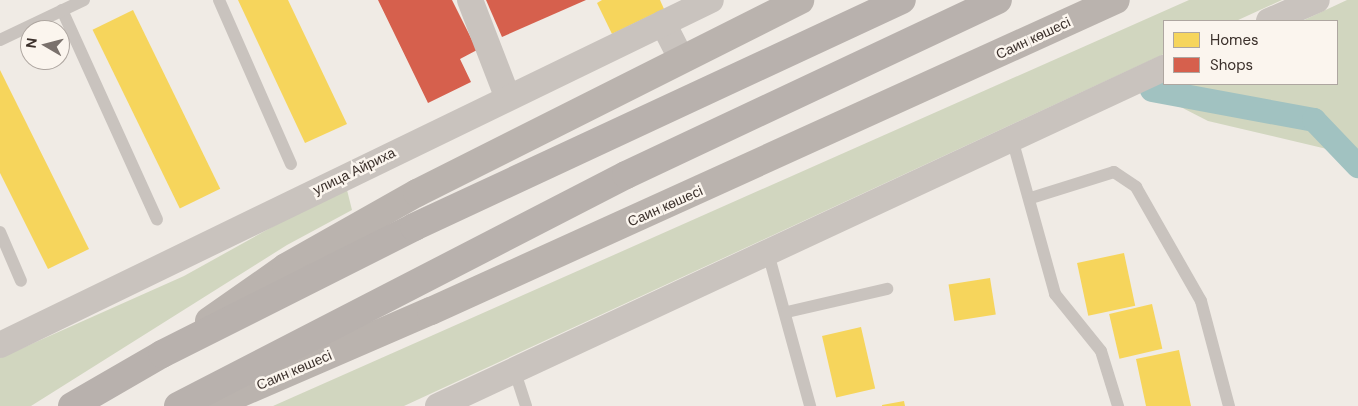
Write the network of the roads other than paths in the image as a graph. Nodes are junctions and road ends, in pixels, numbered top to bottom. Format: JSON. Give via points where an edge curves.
{"nodes":[{"id":1,"x":84,"y":0,"type":"edge"},
{"id":2,"x":219,"y":0,"type":"edge"},
{"id":3,"x":470,"y":0,"type":"edge"},
{"id":4,"x":711,"y":0,"type":"edge"},
{"id":5,"x":800,"y":0,"type":"edge"},
{"id":6,"x":902,"y":0,"type":"edge"},
{"id":7,"x":998,"y":0,"type":"edge"},
{"id":8,"x":1116,"y":0,"type":"edge"},
{"id":9,"x":1317,"y":0,"type":"edge"},
{"id":10,"x":62,"y":10,"type":"junction"},
{"id":11,"x":1271,"y":20,"type":"edge"},
{"id":12,"x":663,"y":23,"type":"junction"},
{"id":13,"x":0,"y":40,"type":"edge"},
{"id":14,"x":680,"y":57,"type":"junction"},
{"id":15,"x":1163,"y":68,"type":"edge"},
{"id":16,"x":508,"y":96,"type":"junction"},
{"id":17,"x":1011,"y":135,"type":"junction"},
{"id":18,"x":291,"y":164,"type":"dead end"},
{"id":19,"x":1031,"y":198,"type":"junction"},
{"id":20,"x":157,"y":219,"type":"dead end"},
{"id":21,"x":0,"y":232,"type":"edge"},
{"id":22,"x":768,"y":253,"type":"junction"},
{"id":23,"x":21,"y":281,"type":"dead end"},
{"id":24,"x":887,"y":289,"type":"dead end"},
{"id":25,"x":787,"y":312,"type":"junction"},
{"id":26,"x":0,"y":345,"type":"edge"},
{"id":27,"x":162,"y":354,"type":"junction"},
{"id":28,"x":514,"y":369,"type":"junction"},
{"id":29,"x":72,"y":406,"type":"edge"},
{"id":30,"x":178,"y":406,"type":"edge"},
{"id":31,"x":211,"y":406,"type":"edge"},
{"id":32,"x":438,"y":406,"type":"edge"},
{"id":33,"x":526,"y":406,"type":"edge"},
{"id":34,"x":810,"y":406,"type":"edge"},
{"id":35,"x":1118,"y":406,"type":"edge"},
{"id":36,"x":1229,"y":406,"type":"edge"}],
"edges":[{"from":1,"to":10,"type":"lane"},
{"from":2,"to":18,"type":"lane"},
{"from":3,"to":16,"type":"street"},
{"from":4,"to":12,"type":"street","name":"улица Айриха"},
{"from":5,"to":14,"type":"main road"},
{"from":6,"to":27,"type":"main road","via":[[414,227]]},
{"from":7,"to":30,"type":"main road","name":"Саин көшесі","via":[[626,175]]},
{"from":8,"to":31,"type":"main road","name":"Саин көшесі","via":[[440,307]]},
{"from":9,"to":11,"type":"street"},
{"from":10,"to":13,"type":"lane"},
{"from":10,"to":20,"type":"lane"},
{"from":12,"to":14,"type":"street"},
{"from":12,"to":16,"type":"street","name":"улица Айриха"},
{"from":14,"to":27,"type":"main road","via":[[286,267]]},
{"from":15,"to":17,"type":"street"},
{"from":16,"to":26,"type":"street","name":"улица Айриха"},
{"from":17,"to":19,"type":"lane"},
{"from":17,"to":22,"type":"street"},
{"from":19,"to":35,"type":"lane","via":[[1055,294],[1100,352]]},
{"from":19,"to":36,"type":"lane","via":[[1114,172],[1136,187],[1201,301]]},
{"from":21,"to":23,"type":"lane"},
{"from":22,"to":25,"type":"lane"},
{"from":22,"to":28,"type":"street"},
{"from":24,"to":25,"type":"lane"},
{"from":25,"to":34,"type":"lane"},
{"from":27,"to":29,"type":"main road"},
{"from":28,"to":32,"type":"street"},
{"from":28,"to":33,"type":"lane"}]}
